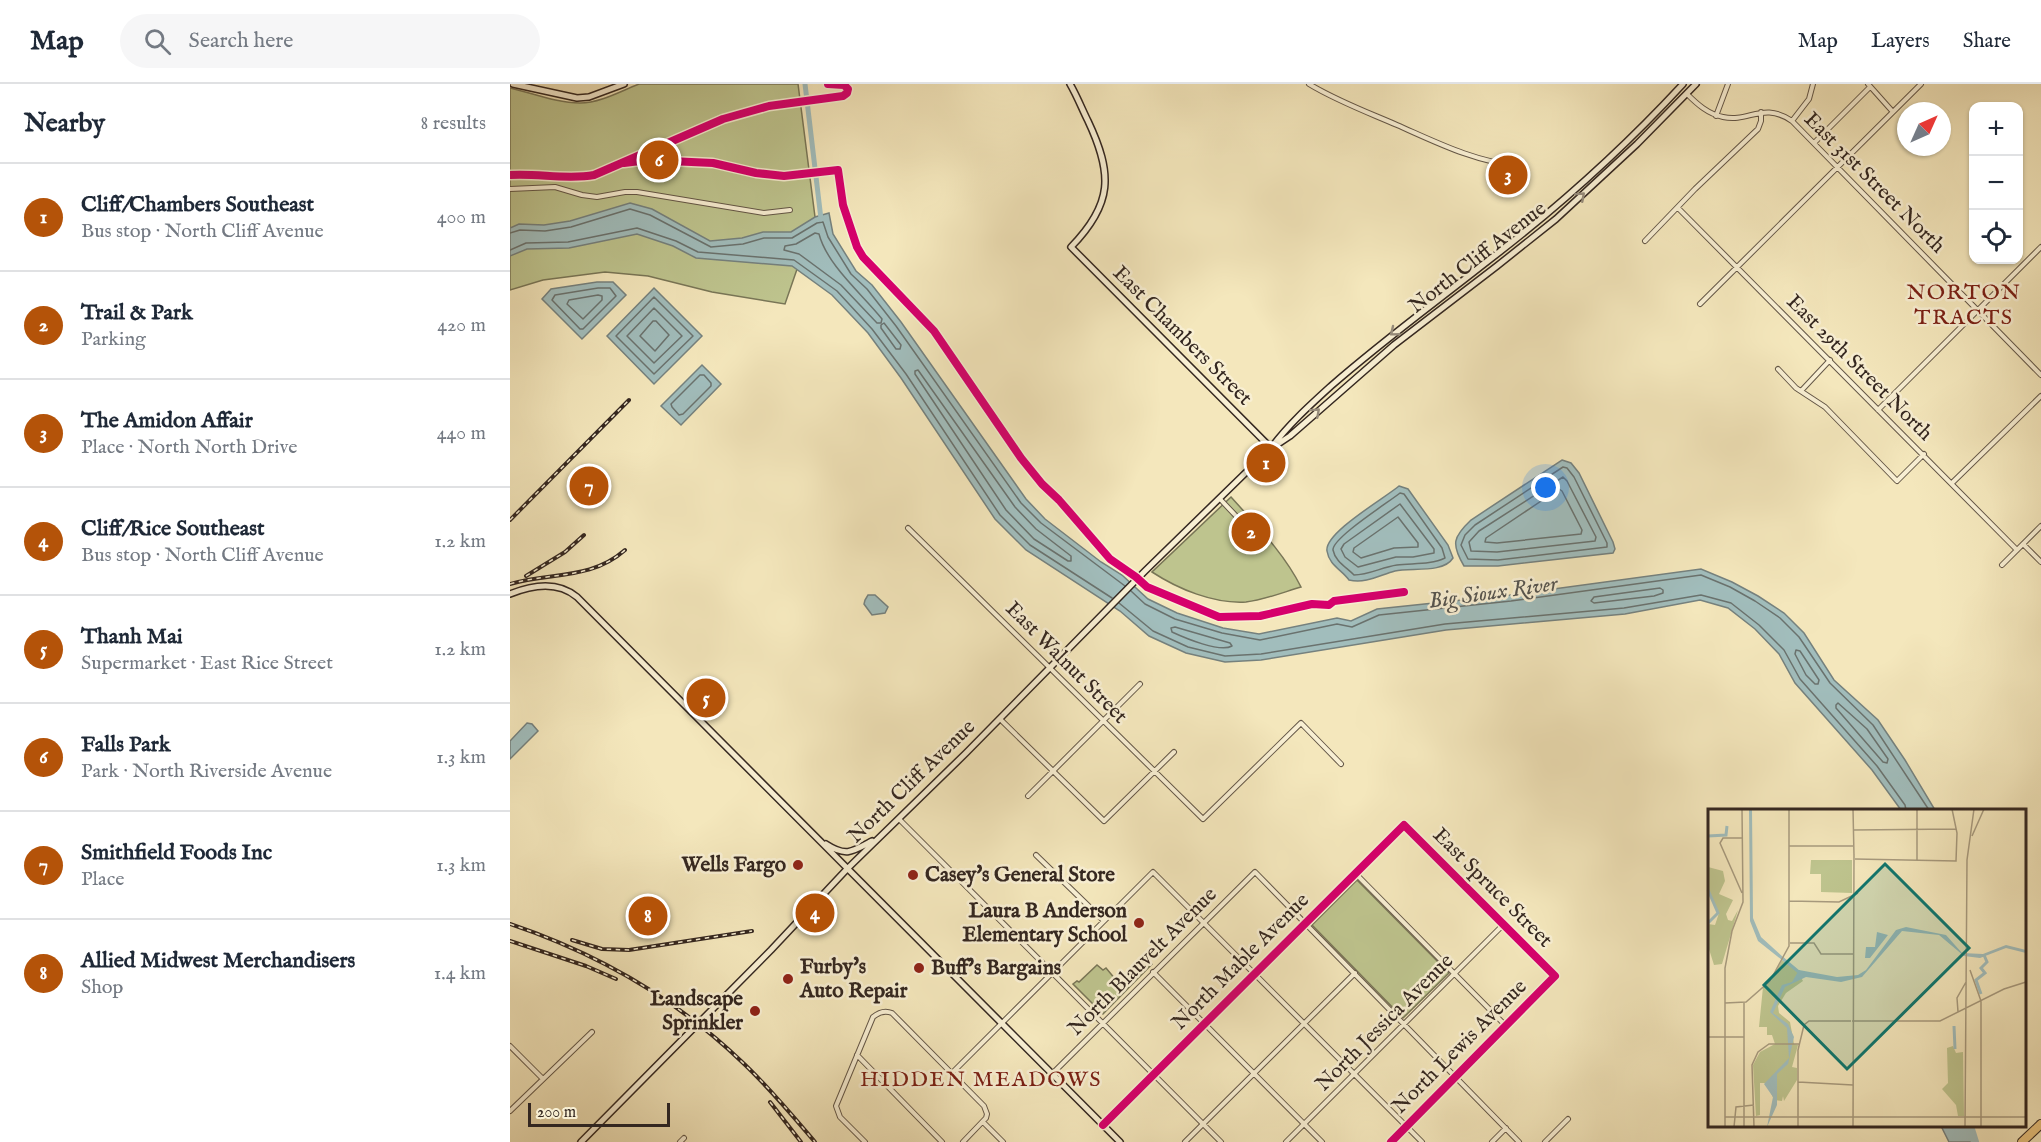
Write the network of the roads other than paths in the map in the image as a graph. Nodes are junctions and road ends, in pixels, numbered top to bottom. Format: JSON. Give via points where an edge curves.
{"nodes":[{"id":1,"x":513,"y":84,"type":"edge"},
{"id":2,"x":624,"y":84,"type":"edge"},
{"id":3,"x":1070,"y":84,"type":"edge"},
{"id":4,"x":1309,"y":84,"type":"edge"},
{"id":5,"x":1696,"y":84,"type":"edge"},
{"id":6,"x":1728,"y":84,"type":"edge"},
{"id":7,"x":1813,"y":84,"type":"edge"},
{"id":8,"x":1921,"y":84,"type":"edge"},
{"id":9,"x":1679,"y":85,"type":"edge"},
{"id":10,"x":1869,"y":86,"type":"edge"},
{"id":11,"x":1687,"y":94,"type":"junction"},
{"id":12,"x":1761,"y":112,"type":"junction"},
{"id":13,"x":1893,"y":112,"type":"junction"},
{"id":14,"x":1716,"y":116,"type":"junction"},
{"id":15,"x":1792,"y":122,"type":"junction"},
{"id":16,"x":1814,"y":143,"type":"junction"},
{"id":17,"x":1518,"y":166,"type":"dead end"},
{"id":18,"x":1838,"y":167,"type":"junction"},
{"id":19,"x":510,"y":189,"type":"edge"},
{"id":20,"x":1678,"y":208,"type":"junction"},
{"id":21,"x":790,"y":210,"type":"dead end"},
{"id":22,"x":1645,"y":241,"type":"dead end"},
{"id":23,"x":2041,"y":247,"type":"edge"},
{"id":24,"x":1737,"y":267,"type":"junction"},
{"id":25,"x":1700,"y":304,"type":"dead end"},
{"id":26,"x":1978,"y":310,"type":"junction"},
{"id":27,"x":1830,"y":360,"type":"junction"},
{"id":28,"x":1778,"y":369,"type":"dead end"},
{"id":29,"x":2041,"y":375,"type":"edge"},
{"id":30,"x":1801,"y":391,"type":"junction"},
{"id":31,"x":2041,"y":396,"type":"edge"},
{"id":32,"x":1878,"y":410,"type":"junction"},
{"id":33,"x":1271,"y":448,"type":"junction"},
{"id":34,"x":1924,"y":454,"type":"junction"},
{"id":35,"x":1953,"y":483,"type":"junction"},
{"id":36,"x":1220,"y":499,"type":"junction"},
{"id":37,"x":2041,"y":526,"type":"edge"},
{"id":38,"x":909,"y":528,"type":"dead end"},
{"id":39,"x":1254,"y":535,"type":"dead end"},
{"id":40,"x":2023,"y":544,"type":"junction"},
{"id":41,"x":2017,"y":550,"type":"junction"},
{"id":42,"x":2041,"y":562,"type":"edge"},
{"id":43,"x":2002,"y":565,"type":"dead end"},
{"id":44,"x":510,"y":594,"type":"edge"},
{"id":45,"x":1050,"y":668,"type":"junction"},
{"id":46,"x":1140,"y":684,"type":"dead end"},
{"id":47,"x":1000,"y":718,"type":"junction"},
{"id":48,"x":1104,"y":721,"type":"junction"},
{"id":49,"x":1174,"y":752,"type":"dead end"},
{"id":50,"x":1341,"y":764,"type":"dead end"},
{"id":51,"x":1053,"y":771,"type":"junction"},
{"id":52,"x":1154,"y":772,"type":"junction"},
{"id":53,"x":1028,"y":795,"type":"dead end"},
{"id":54,"x":898,"y":818,"type":"junction"},
{"id":55,"x":1404,"y":825,"type":"joint"},
{"id":56,"x":878,"y":837,"type":"junction"},
{"id":57,"x":817,"y":838,"type":"junction"},
{"id":58,"x":1036,"y":855,"type":"dead end"},
{"id":59,"x":847,"y":868,"type":"junction"},
{"id":60,"x":1355,"y":873,"type":"junction"},
{"id":61,"x":1104,"y":921,"type":"junction"},
{"id":62,"x":1203,"y":923,"type":"junction"},
{"id":63,"x":1305,"y":923,"type":"junction"},
{"id":64,"x":1504,"y":924,"type":"junction"},
{"id":65,"x":1153,"y":972,"type":"junction"},
{"id":66,"x":1053,"y":973,"type":"junction"},
{"id":67,"x":1355,"y":973,"type":"junction"},
{"id":68,"x":1254,"y":974,"type":"junction"},
{"id":69,"x":1455,"y":974,"type":"junction"},
{"id":70,"x":1555,"y":976,"type":"joint"},
{"id":71,"x":1003,"y":1023,"type":"junction"},
{"id":72,"x":1103,"y":1023,"type":"junction"},
{"id":73,"x":1204,"y":1023,"type":"junction"},
{"id":74,"x":1304,"y":1024,"type":"junction"},
{"id":75,"x":1405,"y":1025,"type":"junction"},
{"id":76,"x":1507,"y":1027,"type":"junction"},
{"id":77,"x":592,"y":1032,"type":"dead end"},
{"id":78,"x":510,"y":1046,"type":"edge"},
{"id":79,"x":857,"y":1056,"type":"junction"},
{"id":80,"x":952,"y":1073,"type":"junction"},
{"id":81,"x":1052,"y":1074,"type":"junction"},
{"id":82,"x":1153,"y":1074,"type":"junction"},
{"id":83,"x":1254,"y":1074,"type":"junction"},
{"id":84,"x":1355,"y":1074,"type":"junction"},
{"id":85,"x":1456,"y":1077,"type":"junction"},
{"id":86,"x":542,"y":1078,"type":"junction"},
{"id":87,"x":510,"y":1110,"type":"edge"},
{"id":88,"x":1568,"y":1119,"type":"dead end"},
{"id":89,"x":983,"y":1122,"type":"junction"},
{"id":90,"x":1203,"y":1124,"type":"junction"},
{"id":91,"x":1304,"y":1124,"type":"junction"},
{"id":92,"x":1103,"y":1125,"type":"junction"},
{"id":93,"x":1407,"y":1126,"type":"junction"},
{"id":94,"x":2038,"y":1126,"type":"edge"},
{"id":95,"x":1506,"y":1128,"type":"junction"},
{"id":96,"x":581,"y":1142,"type":"edge"},
{"id":97,"x":865,"y":1142,"type":"edge"},
{"id":98,"x":942,"y":1142,"type":"edge"},
{"id":99,"x":963,"y":1142,"type":"edge"},
{"id":100,"x":1003,"y":1142,"type":"edge"},
{"id":101,"x":1120,"y":1142,"type":"edge"},
{"id":102,"x":1185,"y":1142,"type":"edge"},
{"id":103,"x":1221,"y":1142,"type":"edge"},
{"id":104,"x":1286,"y":1142,"type":"edge"},
{"id":105,"x":1322,"y":1142,"type":"edge"},
{"id":106,"x":1390,"y":1142,"type":"edge"},
{"id":107,"x":1422,"y":1142,"type":"edge"},
{"id":108,"x":1492,"y":1142,"type":"edge"},
{"id":109,"x":1519,"y":1142,"type":"edge"},
{"id":110,"x":1545,"y":1142,"type":"edge"},
{"id":111,"x":2022,"y":1142,"type":"edge"}],
"edges":[{"from":1,"to":2,"type":"main road","via":[[577,98]]},
{"from":3,"to":33,"type":"main road","name":"East Chambers Street","via":[[1096,138],[1106,172],[1095,216],[1071,247]]},
{"from":4,"to":17,"type":"street","via":[[1472,157]]},
{"from":5,"to":11,"type":"main road","name":"North Cliff Avenue"},
{"from":6,"to":14,"type":"street"},
{"from":7,"to":15,"type":"street","via":[[1809,99]]},
{"from":8,"to":13,"type":"street"},
{"from":9,"to":11,"type":"main road"},
{"from":9,"to":33,"type":"main road","name":"North Cliff Avenue","one_way":true,"via":[[1571,193],[1371,352],[1283,430]]},
{"from":10,"to":13,"type":"street"},
{"from":10,"to":16,"type":"street"},
{"from":11,"to":14,"type":"street"},
{"from":33,"to":11,"type":"main road","name":"North Cliff Avenue","one_way":true,"via":[[1394,345],[1556,219]]},
{"from":12,"to":14,"type":"street","name":"East 31st Street North","via":[[1729,118]]},
{"from":12,"to":15,"type":"street","name":"East 31st Street North","via":[[1775,113]]},
{"from":12,"to":20,"type":"street","via":[[1758,129]]},
{"from":13,"to":18,"type":"street"},
{"from":15,"to":16,"type":"street","name":"East 31st Street North"},
{"from":16,"to":18,"type":"street","name":"East 31st Street North"},
{"from":18,"to":24,"type":"street"},
{"from":18,"to":26,"type":"street","name":"East 31st Street North"},
{"from":19,"to":21,"type":"street","via":[[555,187],[597,196],[637,192],[764,213]]},
{"from":20,"to":22,"type":"street"},
{"from":20,"to":24,"type":"street","name":"East 29th Street North"},
{"from":23,"to":26,"type":"street"},
{"from":24,"to":25,"type":"street"},
{"from":24,"to":27,"type":"street","name":"East 29th Street North"},
{"from":26,"to":29,"type":"street","name":"East 31st Street North"},
{"from":26,"to":32,"type":"street"},
{"from":27,"to":30,"type":"street"},
{"from":27,"to":32,"type":"street","name":"East 29th Street North"},
{"from":28,"to":30,"type":"street"},
{"from":30,"to":34,"type":"street","via":[[1820,403],[1897,481]]},
{"from":31,"to":35,"type":"street"},
{"from":32,"to":34,"type":"street","name":"East 29th Street North"},
{"from":33,"to":36,"type":"main road","name":"North Cliff Avenue"},
{"from":34,"to":35,"type":"street","name":"East 29th Street North"},
{"from":35,"to":41,"type":"street","name":"East 29th Street North"},
{"from":36,"to":39,"type":"street"},
{"from":36,"to":45,"type":"main road","name":"North Cliff Avenue"},
{"from":37,"to":40,"type":"street"},
{"from":38,"to":45,"type":"street","name":"East Walnut Street"},
{"from":40,"to":41,"type":"street"},
{"from":40,"to":42,"type":"street"},
{"from":41,"to":43,"type":"street"},
{"from":44,"to":57,"type":"main road","via":[[553,586],[577,597]]},
{"from":45,"to":47,"type":"main road","name":"North Cliff Avenue"},
{"from":45,"to":48,"type":"street","name":"East Walnut Street"},
{"from":46,"to":48,"type":"street"},
{"from":47,"to":51,"type":"street"},
{"from":47,"to":54,"type":"main road","name":"North Cliff Avenue"},
{"from":48,"to":51,"type":"street"},
{"from":48,"to":52,"type":"street","name":"East Walnut Street"},
{"from":49,"to":52,"type":"street"},
{"from":50,"to":52,"type":"street","name":"East Walnut Street","via":[[1301,723],[1203,819]]},
{"from":51,"to":52,"type":"street","via":[[1104,821]]},
{"from":51,"to":53,"type":"street"},
{"from":54,"to":56,"type":"main road","name":"North Cliff Avenue"},
{"from":54,"to":66,"type":"street"},
{"from":55,"to":60,"type":"street","name":"North Mable Avenue"},
{"from":55,"to":64,"type":"street","name":"East Spruce Street"},
{"from":56,"to":57,"type":"main road","via":[[854,851],[844,852]]},
{"from":56,"to":59,"type":"main road","name":"North Cliff Avenue"},
{"from":57,"to":59,"type":"main road"},
{"from":58,"to":61,"type":"street"},
{"from":59,"to":71,"type":"main road"},
{"from":59,"to":96,"type":"main road","name":"North Cliff Avenue"},
{"from":60,"to":63,"type":"street","name":"North Mable Avenue"},
{"from":60,"to":69,"type":"street"},
{"from":61,"to":62,"type":"street","via":[[1153,872]]},
{"from":61,"to":66,"type":"street"},
{"from":62,"to":63,"type":"street","name":"North Blauvelt Avenue","via":[[1255,872]]},
{"from":62,"to":65,"type":"street","name":"North Blauvelt Avenue"},
{"from":62,"to":68,"type":"street"},
{"from":63,"to":67,"type":"street"},
{"from":63,"to":68,"type":"street","name":"North Mable Avenue"},
{"from":64,"to":69,"type":"street","name":"North Jessica Avenue"},
{"from":64,"to":70,"type":"street","name":"East Spruce Street"},
{"from":65,"to":72,"type":"street","name":"North Blauvelt Avenue"},
{"from":65,"to":73,"type":"street"},
{"from":66,"to":71,"type":"street"},
{"from":66,"to":72,"type":"street"},
{"from":67,"to":74,"type":"street"},
{"from":67,"to":75,"type":"street"},
{"from":68,"to":73,"type":"street","name":"North Mable Avenue"},
{"from":68,"to":74,"type":"street"},
{"from":69,"to":75,"type":"street","name":"North Jessica Avenue"},
{"from":69,"to":76,"type":"street"},
{"from":70,"to":76,"type":"street","name":"North Lewis Avenue"},
{"from":71,"to":80,"type":"street"},
{"from":71,"to":81,"type":"main road"},
{"from":72,"to":81,"type":"street","name":"North Blauvelt Avenue"},
{"from":72,"to":82,"type":"street"},
{"from":73,"to":82,"type":"street","name":"North Mable Avenue"},
{"from":73,"to":83,"type":"street"},
{"from":74,"to":83,"type":"street"},
{"from":74,"to":84,"type":"street"},
{"from":75,"to":84,"type":"street","name":"North Jessica Avenue"},
{"from":75,"to":85,"type":"street"},
{"from":76,"to":85,"type":"street","name":"North Lewis Avenue"},
{"from":77,"to":86,"type":"street"},
{"from":78,"to":86,"type":"street"},
{"from":79,"to":80,"type":"street","via":[[873,1017],[881,1011],[892,1013]]},
{"from":79,"to":97,"type":"street","via":[[836,1109]]},
{"from":79,"to":98,"type":"street"},
{"from":80,"to":89,"type":"street","via":[[984,1106],[987,1114]]},
{"from":81,"to":92,"type":"main road"},
{"from":82,"to":90,"type":"street"},
{"from":82,"to":92,"type":"street","name":"North Mable Avenue"},
{"from":83,"to":90,"type":"street"},
{"from":83,"to":91,"type":"street"},
{"from":84,"to":91,"type":"street","name":"North Jessica Avenue"},
{"from":84,"to":93,"type":"street"},
{"from":85,"to":93,"type":"street","name":"North Lewis Avenue"},
{"from":85,"to":95,"type":"street"},
{"from":86,"to":87,"type":"street"},
{"from":88,"to":110,"type":"street"},
{"from":89,"to":99,"type":"street"},
{"from":89,"to":100,"type":"street"},
{"from":90,"to":102,"type":"street"},
{"from":90,"to":103,"type":"street"},
{"from":91,"to":104,"type":"street","name":"North Jessica Avenue"},
{"from":91,"to":105,"type":"street"},
{"from":92,"to":101,"type":"main road"},
{"from":93,"to":106,"type":"street","name":"North Lewis Avenue"},
{"from":93,"to":107,"type":"street"},
{"from":94,"to":111,"type":"highway"},
{"from":95,"to":108,"type":"street"},
{"from":95,"to":109,"type":"street"}]}
